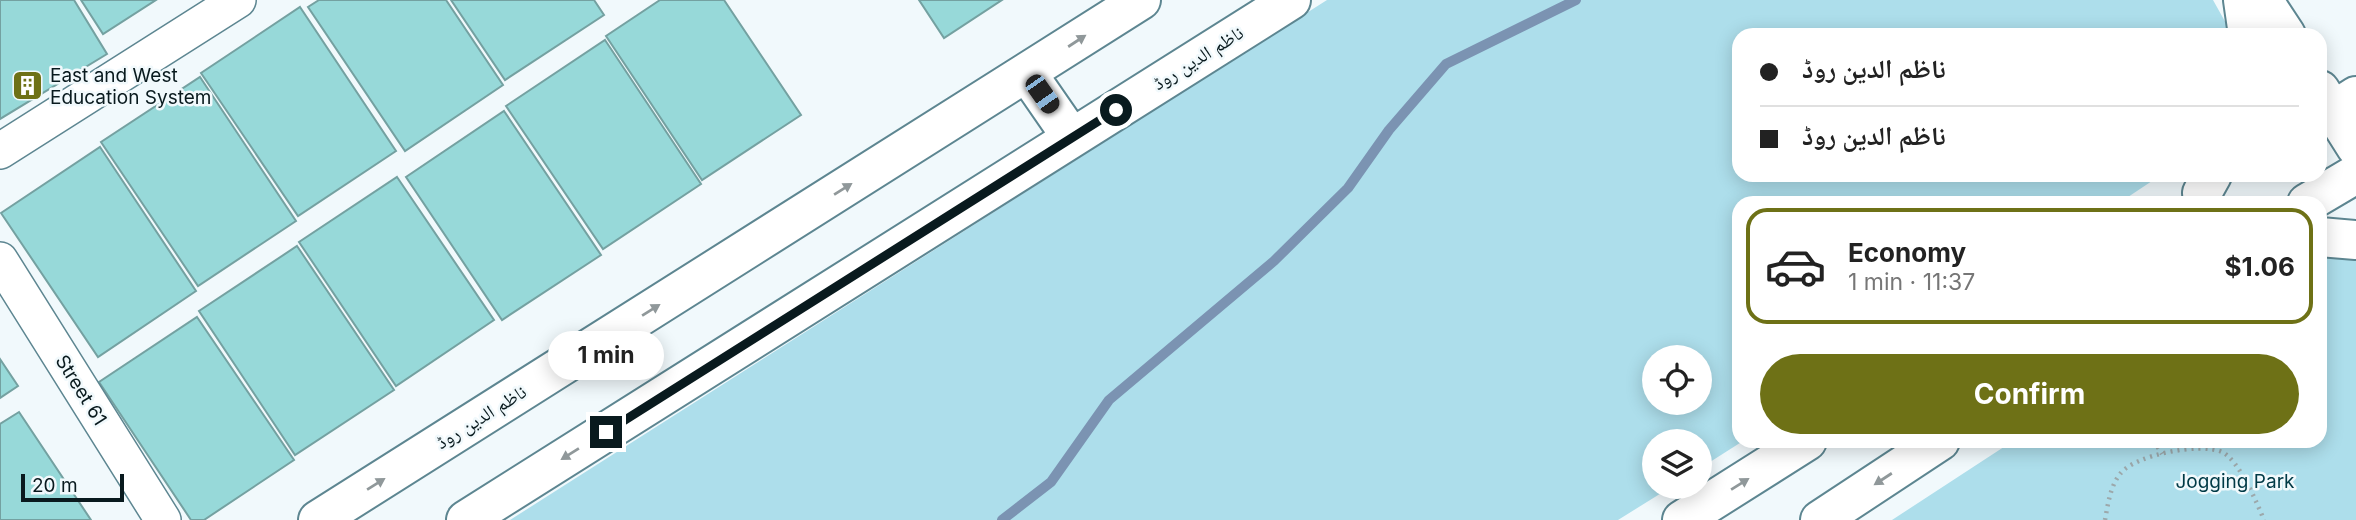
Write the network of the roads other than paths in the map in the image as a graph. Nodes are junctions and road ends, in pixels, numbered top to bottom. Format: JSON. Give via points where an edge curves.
{"nodes":[{"id":1,"x":238,"y":0,"type":"edge"},
{"id":2,"x":1141,"y":0,"type":"edge"},
{"id":3,"x":1291,"y":0,"type":"edge"},
{"id":4,"x":2244,"y":0,"type":"edge"},
{"id":5,"x":2263,"y":0,"type":"edge"},
{"id":6,"x":2247,"y":28,"type":"edge"},
{"id":7,"x":2281,"y":28,"type":"edge"},
{"id":8,"x":1027,"y":73,"type":"junction"},
{"id":9,"x":2333,"y":104,"type":"edge"},
{"id":10,"x":1072,"y":138,"type":"junction"},
{"id":11,"x":2356,"y":147,"type":"edge"},
{"id":12,"x":0,"y":151,"type":"edge"},
{"id":13,"x":2356,"y":174,"type":"edge"},
{"id":14,"x":2318,"y":196,"type":"edge"},
{"id":15,"x":2327,"y":238,"type":"edge"},
{"id":16,"x":2356,"y":240,"type":"edge"},
{"id":17,"x":0,"y":260,"type":"edge"},
{"id":18,"x":1796,"y":448,"type":"edge"},
{"id":19,"x":1929,"y":448,"type":"edge"},
{"id":20,"x":1687,"y":519,"type":"edge"},
{"id":21,"x":163,"y":520,"type":"edge"},
{"id":22,"x":318,"y":520,"type":"edge"},
{"id":23,"x":466,"y":520,"type":"edge"},
{"id":24,"x":1820,"y":520,"type":"edge"}],
"edges":[{"from":1,"to":12,"type":"street"},
{"from":8,"to":2,"type":"main road","name":"ناظم الدین روڈ","one_way":true},
{"from":3,"to":10,"type":"main road","name":"ناظم الدین روڈ"},
{"from":4,"to":6,"type":"main road"},
{"from":5,"to":7,"type":"main road"},
{"from":8,"to":10,"type":"main road"},
{"from":22,"to":8,"type":"main road","name":"ناظم الدین روڈ","one_way":true},
{"from":9,"to":11,"type":"main road"},
{"from":10,"to":23,"type":"main road","name":"ناظم الدین روڈ","one_way":true},
{"from":13,"to":14,"type":"main road"},
{"from":15,"to":16,"type":"main road"},
{"from":17,"to":21,"type":"street","name":"Street 61"},
{"from":20,"to":18,"type":"main road","one_way":true},
{"from":19,"to":24,"type":"main road","one_way":true}]}
